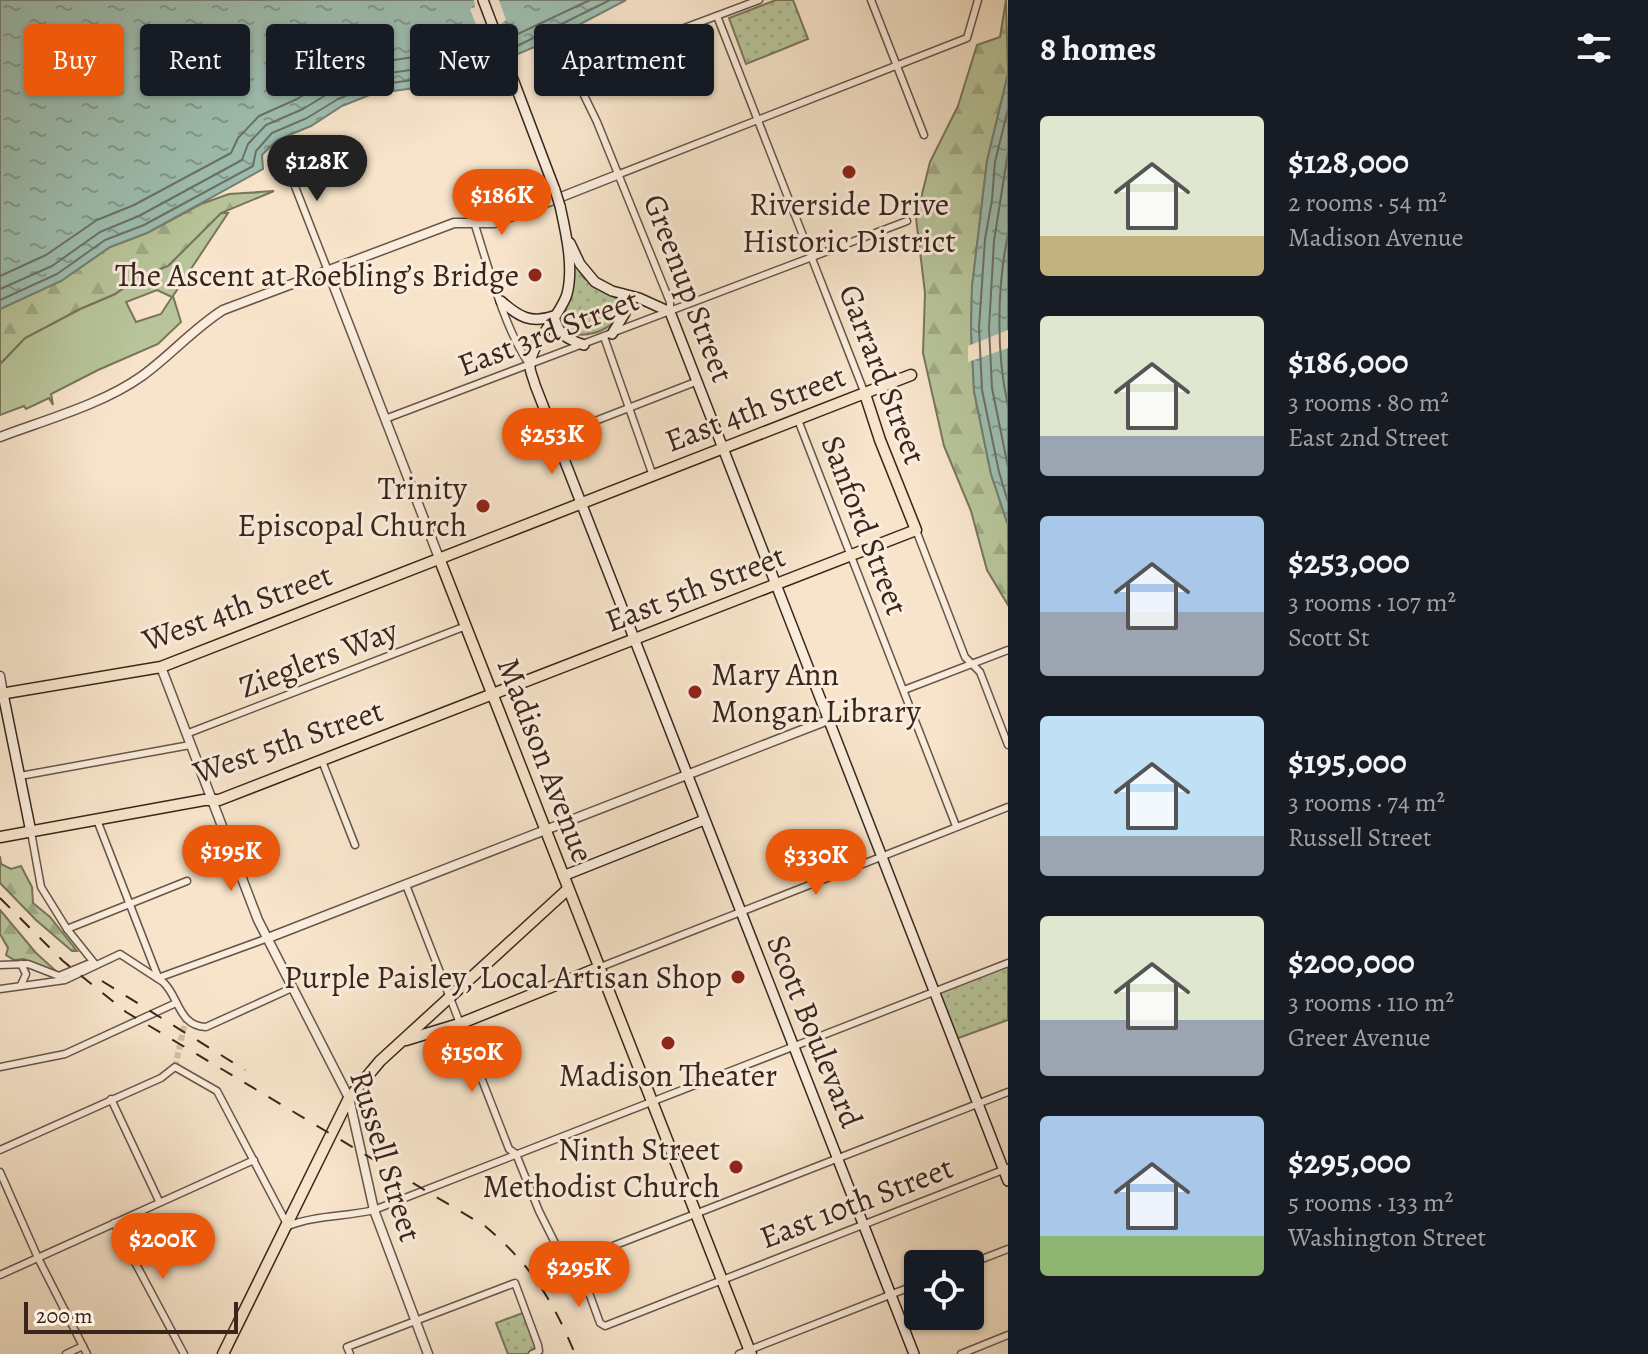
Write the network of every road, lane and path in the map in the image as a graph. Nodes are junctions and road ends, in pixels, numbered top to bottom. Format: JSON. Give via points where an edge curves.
{"nodes":[{"id":1,"x":483,"y":0,"type":"edge"},
{"id":2,"x":759,"y":0,"type":"edge"},
{"id":3,"x":871,"y":0,"type":"edge"},
{"id":4,"x":978,"y":0,"type":"edge"},
{"id":5,"x":717,"y":16,"type":"junction"},
{"id":6,"x":695,"y":24,"type":"edge"},
{"id":7,"x":897,"y":67,"type":"junction"},
{"id":8,"x":584,"y":96,"type":"edge"},
{"id":9,"x":758,"y":121,"type":"junction"},
{"id":10,"x":924,"y":135,"type":"dead end"},
{"id":11,"x":285,"y":161,"type":"dead end"},
{"id":12,"x":617,"y":175,"type":"junction"},
{"id":13,"x":907,"y":221,"type":"dead end"},
{"id":14,"x":474,"y":222,"type":"junction"},
{"id":15,"x":567,"y":236,"type":"junction"},
{"id":16,"x":811,"y":257,"type":"junction"},
{"id":17,"x":328,"y":271,"type":"junction"},
{"id":18,"x":622,"y":294,"type":"junction"},
{"id":19,"x":501,"y":301,"type":"junction"},
{"id":20,"x":670,"y":312,"type":"junction"},
{"id":21,"x":554,"y":316,"type":"junction"},
{"id":22,"x":608,"y":336,"type":"junction"},
{"id":23,"x":584,"y":345,"type":"junction"},
{"id":24,"x":530,"y":365,"type":"junction"},
{"id":25,"x":911,"y":375,"type":"dead end"},
{"id":26,"x":698,"y":381,"type":"junction"},
{"id":27,"x":865,"y":394,"type":"junction"},
{"id":28,"x":628,"y":408,"type":"junction"},
{"id":29,"x":385,"y":419,"type":"junction"},
{"id":30,"x":798,"y":420,"type":"junction"},
{"id":31,"x":0,"y":437,"type":"edge"},
{"id":32,"x":554,"y":437,"type":"junction"},
{"id":33,"x":723,"y":449,"type":"junction"},
{"id":34,"x":653,"y":476,"type":"junction"},
{"id":35,"x":581,"y":503,"type":"junction"},
{"id":36,"x":916,"y":530,"type":"junction"},
{"id":37,"x":851,"y":555,"type":"junction"},
{"id":38,"x":439,"y":558,"type":"junction"},
{"id":39,"x":776,"y":584,"type":"junction"},
{"id":40,"x":466,"y":626,"type":"junction"},
{"id":41,"x":634,"y":639,"type":"junction"},
{"id":42,"x":1008,"y":650,"type":"edge"},
{"id":43,"x":973,"y":664,"type":"junction"},
{"id":44,"x":161,"y":667,"type":"junction"},
{"id":45,"x":0,"y":676,"type":"edge"},
{"id":46,"x":904,"y":690,"type":"junction"},
{"id":47,"x":2,"y":694,"type":"edge"},
{"id":48,"x":493,"y":694,"type":"junction"},
{"id":49,"x":828,"y":720,"type":"junction"},
{"id":50,"x":186,"y":734,"type":"junction"},
{"id":51,"x":190,"y":745,"type":"junction"},
{"id":52,"x":1008,"y":745,"type":"edge"},
{"id":53,"x":322,"y":761,"type":"junction"},
{"id":54,"x":20,"y":776,"type":"junction"},
{"id":55,"x":686,"y":776,"type":"junction"},
{"id":56,"x":212,"y":801,"type":"junction"},
{"id":57,"x":1008,"y":807,"type":"edge"},
{"id":58,"x":97,"y":820,"type":"junction"},
{"id":59,"x":704,"y":820,"type":"junction"},
{"id":60,"x":956,"y":826,"type":"junction"},
{"id":61,"x":546,"y":829,"type":"junction"},
{"id":62,"x":31,"y":832,"type":"junction"},
{"id":63,"x":0,"y":837,"type":"edge"},
{"id":64,"x":355,"y":845,"type":"dead end"},
{"id":65,"x":881,"y":855,"type":"junction"},
{"id":66,"x":563,"y":876,"type":"junction"},
{"id":67,"x":187,"y":881,"type":"dead end"},
{"id":68,"x":406,"y":885,"type":"junction"},
{"id":69,"x":567,"y":890,"type":"junction"},
{"id":70,"x":129,"y":903,"type":"junction"},
{"id":71,"x":739,"y":911,"type":"junction"},
{"id":72,"x":67,"y":929,"type":"junction"},
{"id":73,"x":268,"y":938,"type":"junction"},
{"id":74,"x":20,"y":963,"type":"junction"},
{"id":75,"x":1008,"y":963,"type":"edge"},
{"id":76,"x":95,"y":964,"type":"junction"},
{"id":77,"x":0,"y":965,"type":"edge"},
{"id":78,"x":598,"y":968,"type":"junction"},
{"id":79,"x":158,"y":978,"type":"junction"},
{"id":80,"x":21,"y":985,"type":"junction"},
{"id":81,"x":292,"y":988,"type":"junction"},
{"id":82,"x":0,"y":989,"type":"edge"},
{"id":83,"x":934,"y":992,"type":"junction"},
{"id":84,"x":449,"y":998,"type":"junction"},
{"id":85,"x":176,"y":1003,"type":"junction"},
{"id":86,"x":459,"y":1024,"type":"junction"},
{"id":87,"x":401,"y":1042,"type":"junction"},
{"id":88,"x":794,"y":1046,"type":"junction"},
{"id":89,"x":0,"y":1067,"type":"edge"},
{"id":90,"x":1008,"y":1092,"type":"edge"},
{"id":91,"x":349,"y":1098,"type":"junction"},
{"id":92,"x":111,"y":1099,"type":"junction"},
{"id":93,"x":652,"y":1102,"type":"junction"},
{"id":94,"x":978,"y":1103,"type":"junction"},
{"id":95,"x":0,"y":1150,"type":"edge"},
{"id":96,"x":516,"y":1154,"type":"junction"},
{"id":97,"x":837,"y":1156,"type":"junction"},
{"id":98,"x":254,"y":1160,"type":"junction"},
{"id":99,"x":1006,"y":1169,"type":"edge"},
{"id":100,"x":0,"y":1172,"type":"edge"},
{"id":101,"x":1008,"y":1181,"type":"edge"},
{"id":102,"x":159,"y":1201,"type":"junction"},
{"id":103,"x":374,"y":1210,"type":"junction"},
{"id":104,"x":695,"y":1213,"type":"junction"},
{"id":105,"x":114,"y":1223,"type":"junction"},
{"id":106,"x":864,"y":1225,"type":"junction"},
{"id":107,"x":288,"y":1226,"type":"junction"},
{"id":108,"x":1008,"y":1249,"type":"edge"},
{"id":109,"x":38,"y":1258,"type":"junction"},
{"id":110,"x":984,"y":1258,"type":"edge"},
{"id":111,"x":577,"y":1260,"type":"junction"},
{"id":112,"x":0,"y":1275,"type":"edge"},
{"id":113,"x":722,"y":1279,"type":"junction"},
{"id":114,"x":904,"y":1290,"type":"edge"},
{"id":115,"x":891,"y":1295,"type":"junction"},
{"id":116,"x":417,"y":1321,"type":"junction"},
{"id":117,"x":1008,"y":1335,"type":"edge"},
{"id":118,"x":83,"y":1346,"type":"junction"},
{"id":119,"x":349,"y":1350,"type":"edge"},
{"id":120,"x":535,"y":1353,"type":"edge"},
{"id":121,"x":747,"y":1353,"type":"edge"},
{"id":122,"x":66,"y":1354,"type":"edge"},
{"id":123,"x":87,"y":1354,"type":"edge"},
{"id":124,"x":184,"y":1354,"type":"edge"},
{"id":125,"x":223,"y":1354,"type":"edge"},
{"id":126,"x":428,"y":1354,"type":"edge"},
{"id":127,"x":914,"y":1354,"type":"edge"},
{"id":128,"x":961,"y":1354,"type":"edge"}],
"edges":[{"from":1,"to":15,"type":"main road","bridge":true,"via":[[555,190]]},
{"from":2,"to":5,"type":"street"},
{"from":3,"to":7,"type":"street"},
{"from":4,"to":7,"type":"street","via":[[967,38]]},
{"from":5,"to":6,"type":"street"},
{"from":5,"to":9,"type":"street","name":"Garrard Street"},
{"from":7,"to":9,"type":"street"},
{"from":7,"to":10,"type":"street"},
{"from":8,"to":12,"type":"street","name":"Greenup Street"},
{"from":9,"to":12,"type":"street"},
{"from":9,"to":16,"type":"street","name":"Garrard Street"},
{"from":11,"to":17,"type":"street","name":"Madison Avenue"},
{"from":12,"to":14,"type":"street","via":[[495,223]]},
{"from":12,"to":20,"type":"street","name":"Greenup Street"},
{"from":13,"to":16,"type":"street","name":"East 3rd Street"},
{"from":14,"to":17,"type":"street","via":[[454,223]]},
{"from":14,"to":19,"type":"street"},
{"from":15,"to":18,"type":"main road","via":[[586,273]]},
{"from":15,"to":21,"type":"main road","via":[[568,291]]},
{"from":16,"to":20,"type":"street","name":"East 3rd Street"},
{"from":16,"to":27,"type":"street","name":"Garrard Street"},
{"from":17,"to":29,"type":"street","name":"Madison Avenue"},
{"from":17,"to":31,"type":"street","via":[[223,310],[121,389]]},
{"from":18,"to":20,"type":"main road"},
{"from":18,"to":22,"type":"main road","via":[[625,313]]},
{"from":19,"to":21,"type":"main road","via":[[528,320]]},
{"from":19,"to":24,"type":"street"},
{"from":20,"to":22,"type":"street","name":"East 3rd Street"},
{"from":20,"to":26,"type":"main road","name":"Greenup Street"},
{"from":21,"to":23,"type":"main road","via":[[561,333]]},
{"from":21,"to":24,"type":"main road"},
{"from":22,"to":23,"type":"street","name":"East 3rd Street"},
{"from":22,"to":28,"type":"street"},
{"from":23,"to":24,"type":"street","name":"East 3rd Street"},
{"from":24,"to":29,"type":"street","name":"East 3rd Street"},
{"from":24,"to":32,"type":"main road"},
{"from":25,"to":27,"type":"main road","name":"East 4th Street"},
{"from":26,"to":28,"type":"street"},
{"from":26,"to":33,"type":"main road","name":"Greenup Street"},
{"from":27,"to":30,"type":"main road","name":"East 4th Street"},
{"from":27,"to":36,"type":"main road","name":"Garrard Street"},
{"from":28,"to":32,"type":"street"},
{"from":28,"to":34,"type":"street"},
{"from":29,"to":38,"type":"street","name":"Madison Avenue"},
{"from":30,"to":33,"type":"main road","name":"East 4th Street"},
{"from":30,"to":37,"type":"street","name":"Sanford Street"},
{"from":32,"to":35,"type":"main road","name":"Scott Boulevard"},
{"from":33,"to":34,"type":"main road","name":"East 4th Street"},
{"from":33,"to":39,"type":"main road","name":"Greenup Street"},
{"from":34,"to":35,"type":"main road","name":"East 4th Street"},
{"from":35,"to":38,"type":"main road","name":"East 4th Street"},
{"from":35,"to":41,"type":"main road","name":"Scott Boulevard"},
{"from":36,"to":37,"type":"main road","name":"East 5th Street"},
{"from":36,"to":43,"type":"street","name":"Garrard Street","via":[[965,657]]},
{"from":37,"to":39,"type":"main road","name":"East 5th Street"},
{"from":37,"to":46,"type":"street","name":"Sanford Street"},
{"from":38,"to":40,"type":"main road","name":"Madison Avenue"},
{"from":38,"to":44,"type":"main road","name":"West 4th Street"},
{"from":39,"to":41,"type":"main road","name":"East 5th Street"},
{"from":39,"to":49,"type":"main road","name":"Greenup Street"},
{"from":40,"to":48,"type":"main road","name":"Madison Avenue"},
{"from":40,"to":50,"type":"street","name":"Zieglers Way"},
{"from":41,"to":48,"type":"main road","name":"East 5th Street"},
{"from":41,"to":55,"type":"main road","name":"Scott Boulevard"},
{"from":42,"to":43,"type":"street"},
{"from":43,"to":46,"type":"street"},
{"from":43,"to":52,"type":"street","name":"Garrard Street"},
{"from":44,"to":47,"type":"main road","name":"West 4th Street"},
{"from":44,"to":50,"type":"street","name":"Russell Street"},
{"from":45,"to":47,"type":"street"},
{"from":46,"to":60,"type":"street","name":"Sanford Street"},
{"from":47,"to":54,"type":"main road"},
{"from":48,"to":53,"type":"main road","name":"West 5th Street"},
{"from":48,"to":61,"type":"main road","name":"Madison Avenue"},
{"from":49,"to":55,"type":"street"},
{"from":49,"to":65,"type":"main road","name":"Greenup Street"},
{"from":50,"to":51,"type":"street","name":"Russell Street"},
{"from":51,"to":54,"type":"street"},
{"from":51,"to":56,"type":"street","name":"Russell Street"},
{"from":53,"to":56,"type":"main road","name":"West 5th Street"},
{"from":53,"to":64,"type":"street"},
{"from":54,"to":62,"type":"main road"},
{"from":55,"to":59,"type":"main road","name":"Scott Boulevard"},
{"from":55,"to":61,"type":"street"},
{"from":56,"to":58,"type":"main road","name":"West 5th Street"},
{"from":56,"to":73,"type":"street","name":"Russell Street"},
{"from":57,"to":60,"type":"street"},
{"from":58,"to":62,"type":"main road","name":"West 5th Street"},
{"from":58,"to":70,"type":"street"},
{"from":59,"to":66,"type":"main road"},
{"from":59,"to":71,"type":"main road","name":"Scott Boulevard"},
{"from":60,"to":65,"type":"street"},
{"from":61,"to":66,"type":"main road","name":"Madison Avenue"},
{"from":61,"to":68,"type":"street"},
{"from":62,"to":63,"type":"main road","name":"West 5th Street"},
{"from":62,"to":72,"type":"street","via":[[41,887]]},
{"from":65,"to":71,"type":"street"},
{"from":65,"to":83,"type":"main road","name":"Greenup Street"},
{"from":66,"to":69,"type":"main road","name":"Madison Avenue"},
{"from":67,"to":70,"type":"street"},
{"from":68,"to":73,"type":"street"},
{"from":68,"to":84,"type":"street"},
{"from":69,"to":78,"type":"main road","name":"Madison Avenue"},
{"from":69,"to":84,"type":"main road"},
{"from":70,"to":72,"type":"street"},
{"from":70,"to":79,"type":"street"},
{"from":71,"to":78,"type":"street"},
{"from":71,"to":88,"type":"main road","name":"Scott Boulevard"},
{"from":72,"to":76,"type":"street"},
{"from":73,"to":79,"type":"street"},
{"from":73,"to":81,"type":"street","name":"Russell Street"},
{"from":74,"to":76,"type":"street","via":[[59,976]]},
{"from":74,"to":77,"type":"street"},
{"from":74,"to":80,"type":"street","via":[[26,974]]},
{"from":75,"to":83,"type":"street"},
{"from":76,"to":79,"type":"street","via":[[120,954]]},
{"from":76,"to":80,"type":"street","via":[[65,980]]},
{"from":78,"to":86,"type":"main road"},
{"from":78,"to":93,"type":"main road","name":"Madison Avenue"},
{"from":79,"to":85,"type":"street"},
{"from":80,"to":82,"type":"street"},
{"from":81,"to":85,"type":"street","via":[[206,1027],[186,1018]]},
{"from":81,"to":91,"type":"street","name":"Russell Street"},
{"from":83,"to":88,"type":"street"},
{"from":83,"to":94,"type":"main road","name":"Greenup Street"},
{"from":84,"to":86,"type":"street"},
{"from":84,"to":87,"type":"main road"},
{"from":85,"to":89,"type":"street","via":[[65,1054]]},
{"from":86,"to":87,"type":"main road"},
{"from":86,"to":96,"type":"street","via":[[509,1149]]},
{"from":87,"to":91,"type":"main road"},
{"from":88,"to":93,"type":"street"},
{"from":88,"to":97,"type":"main road","name":"Scott Boulevard"},
{"from":90,"to":94,"type":"street"},
{"from":91,"to":103,"type":"street","name":"Russell Street"},
{"from":91,"to":107,"type":"main road"},
{"from":92,"to":95,"type":"street"},
{"from":92,"to":98,"type":"street","via":[[175,1067],[217,1091]]},
{"from":92,"to":102,"type":"street"},
{"from":93,"to":96,"type":"street"},
{"from":93,"to":104,"type":"main road","name":"Madison Avenue"},
{"from":94,"to":97,"type":"street"},
{"from":94,"to":99,"type":"main road","name":"Greenup Street"},
{"from":96,"to":103,"type":"street"},
{"from":96,"to":111,"type":"street","via":[[555,1243],[568,1260]]},
{"from":97,"to":104,"type":"street"},
{"from":97,"to":106,"type":"main road","name":"Scott Boulevard"},
{"from":98,"to":102,"type":"street"},
{"from":98,"to":107,"type":"street"},
{"from":99,"to":101,"type":"main road","name":"Greenup Street"},
{"from":99,"to":106,"type":"street","name":"East 10th Street"},
{"from":100,"to":109,"type":"street"},
{"from":102,"to":105,"type":"street"},
{"from":103,"to":107,"type":"street"},
{"from":103,"to":116,"type":"street","name":"Russell Street"},
{"from":104,"to":111,"type":"street"},
{"from":104,"to":113,"type":"main road","name":"Madison Avenue"},
{"from":105,"to":109,"type":"street"},
{"from":105,"to":124,"type":"street"},
{"from":106,"to":113,"type":"street","name":"East 10th Street"},
{"from":106,"to":115,"type":"main road","name":"Scott Boulevard"},
{"from":107,"to":125,"type":"main road"},
{"from":108,"to":110,"type":"street"},
{"from":109,"to":112,"type":"street"},
{"from":109,"to":118,"type":"street"},
{"from":111,"to":113,"type":"street","name":"East 10th Street","via":[[605,1326]]},
{"from":113,"to":121,"type":"main road","name":"Madison Avenue"},
{"from":114,"to":115,"type":"street"},
{"from":115,"to":121,"type":"street"},
{"from":115,"to":127,"type":"main road","name":"Scott Boulevard"},
{"from":116,"to":119,"type":"street"},
{"from":116,"to":120,"type":"street","via":[[515,1283]]},
{"from":116,"to":126,"type":"street","name":"Russell Street"},
{"from":117,"to":128,"type":"street"},
{"from":118,"to":122,"type":"street"},
{"from":118,"to":123,"type":"street"}]}
